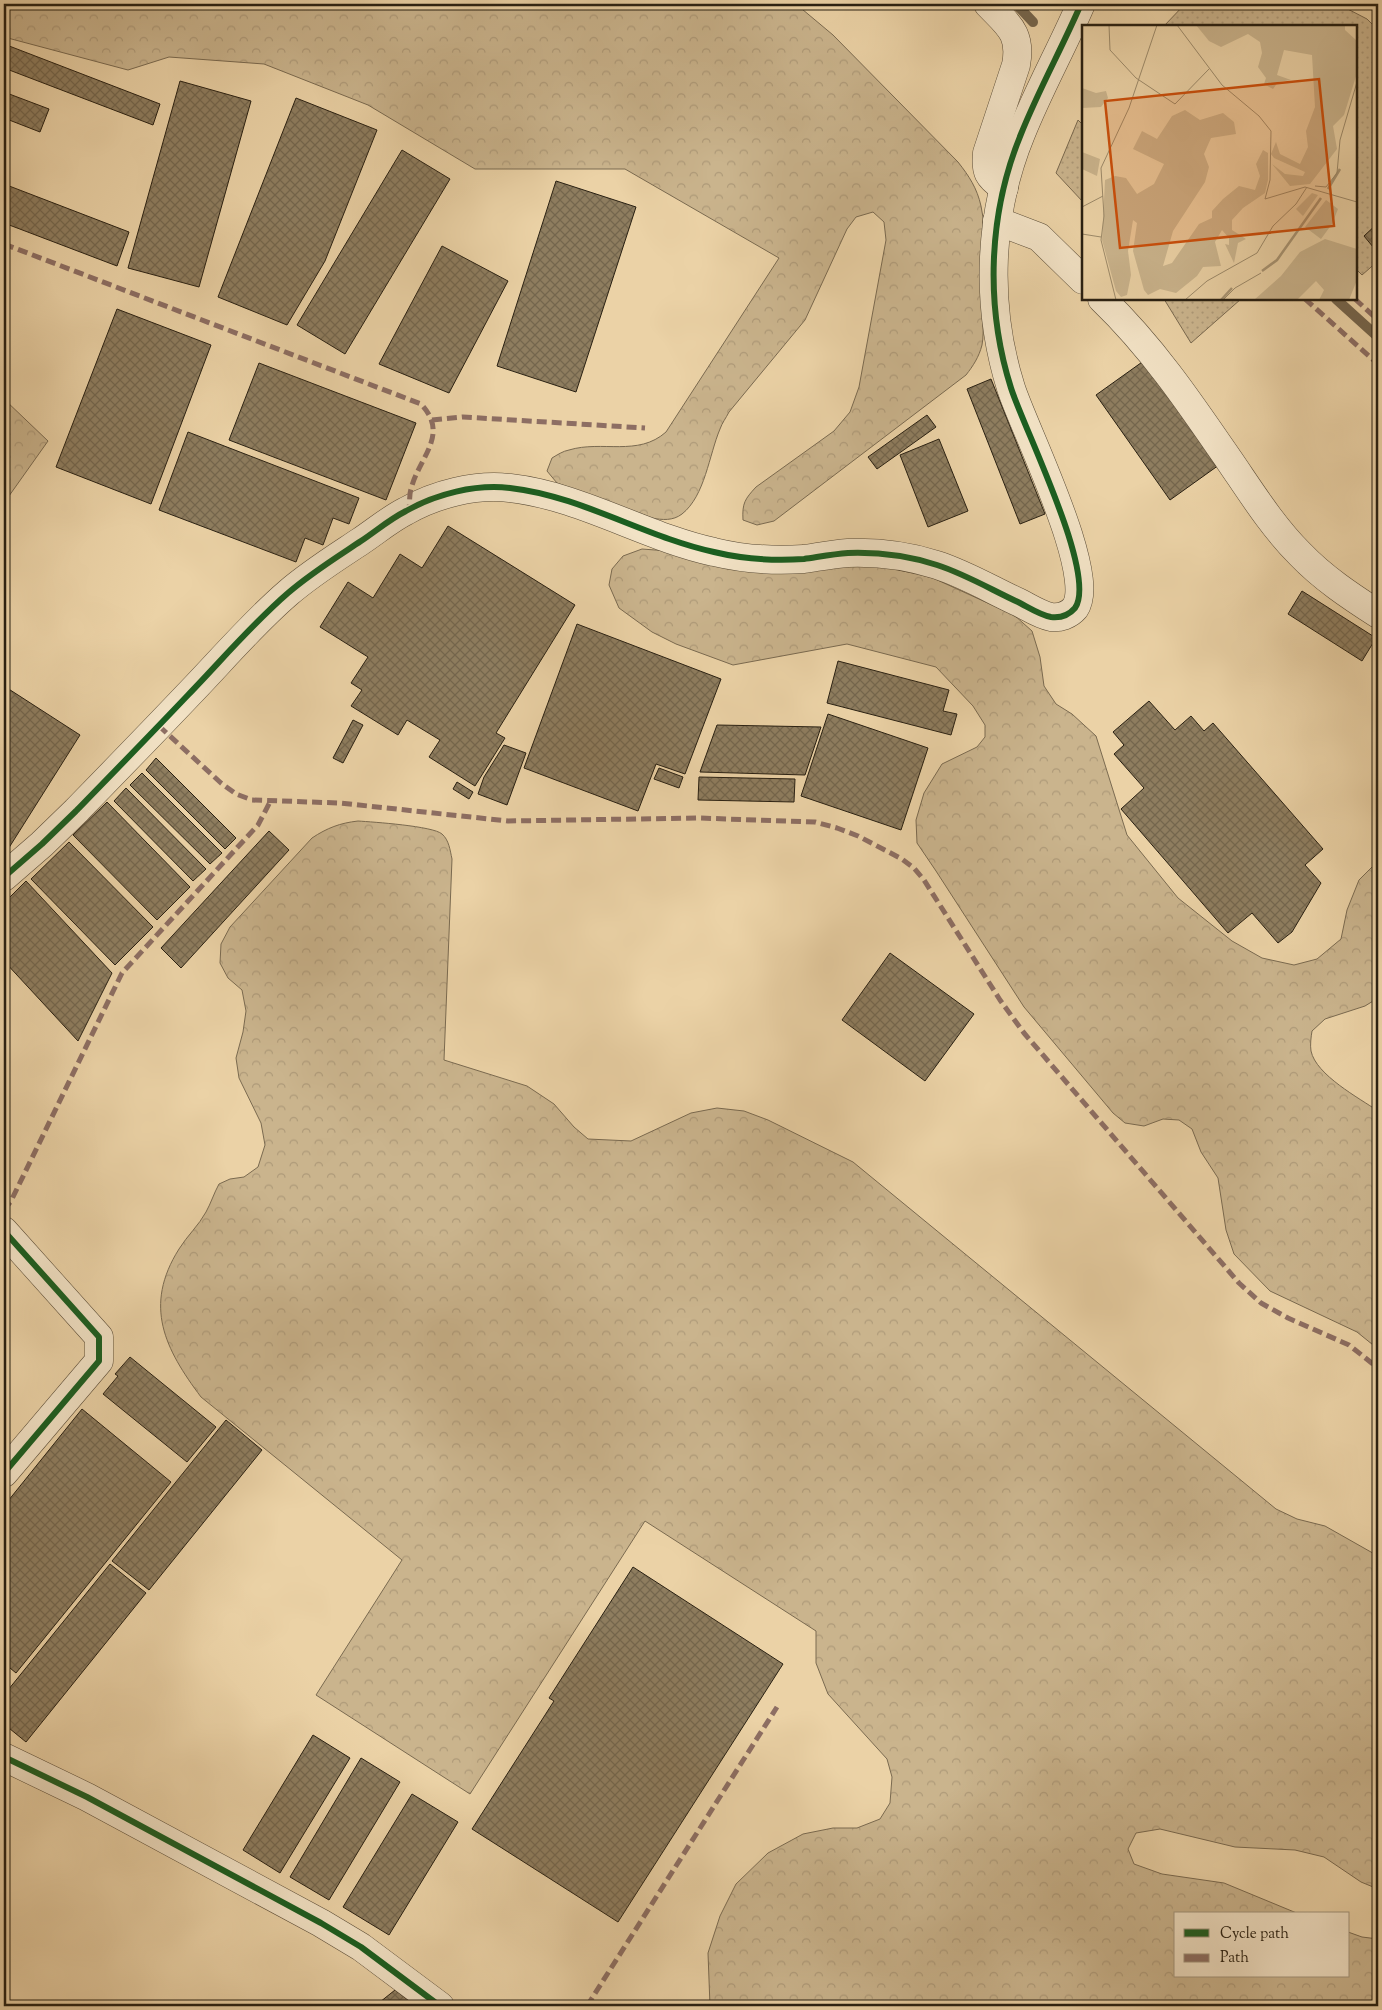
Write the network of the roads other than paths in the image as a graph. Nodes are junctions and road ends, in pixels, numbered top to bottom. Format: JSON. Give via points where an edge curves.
{"nodes":[{"id":1,"x":988,"y":4,"type":"edge"},
{"id":2,"x":1081,"y":4,"type":"edge"},
{"id":3,"x":1004,"y":188,"type":"junction"},
{"id":4,"x":998,"y":221,"type":"junction"},
{"id":5,"x":1082,"y":279,"type":"edge"},
{"id":6,"x":1103,"y":300,"type":"edge"},
{"id":7,"x":1378,"y":614,"type":"edge"},
{"id":8,"x":4,"y":877,"type":"edge"},
{"id":9,"x":4,"y":1232,"type":"edge"},
{"id":10,"x":4,"y":1473,"type":"edge"},
{"id":11,"x":4,"y":1757,"type":"edge"},
{"id":12,"x":440,"y":2006,"type":"edge"}],
"edges":[{"from":1,"to":3,"type":"street","via":[[1016,37],[1019,51],[986,167],[992,180]]},
{"from":2,"to":3,"type":"street","via":[[1019,138]]},
{"from":3,"to":4,"type":"street"},
{"from":4,"to":5,"type":"street","via":[[1039,237]]},
{"from":4,"to":8,"type":"street","via":[[993,268],[996,328],[1011,390],[1074,550],[1080,594],[1076,606],[1066,615],[1054,618],[1042,614],[937,565],[892,556],[847,553],[802,559],[749,558],[672,540],[537,492],[503,487],[460,491],[405,511],[290,590],[76,811]]},
{"from":6,"to":7,"type":"street","via":[[1166,369],[1287,540],[1340,590]]},
{"from":9,"to":10,"type":"street","via":[[99,1337],[99,1361]]},
{"from":11,"to":12,"type":"street","via":[[87,1797],[321,1923],[361,1947]]}]}
